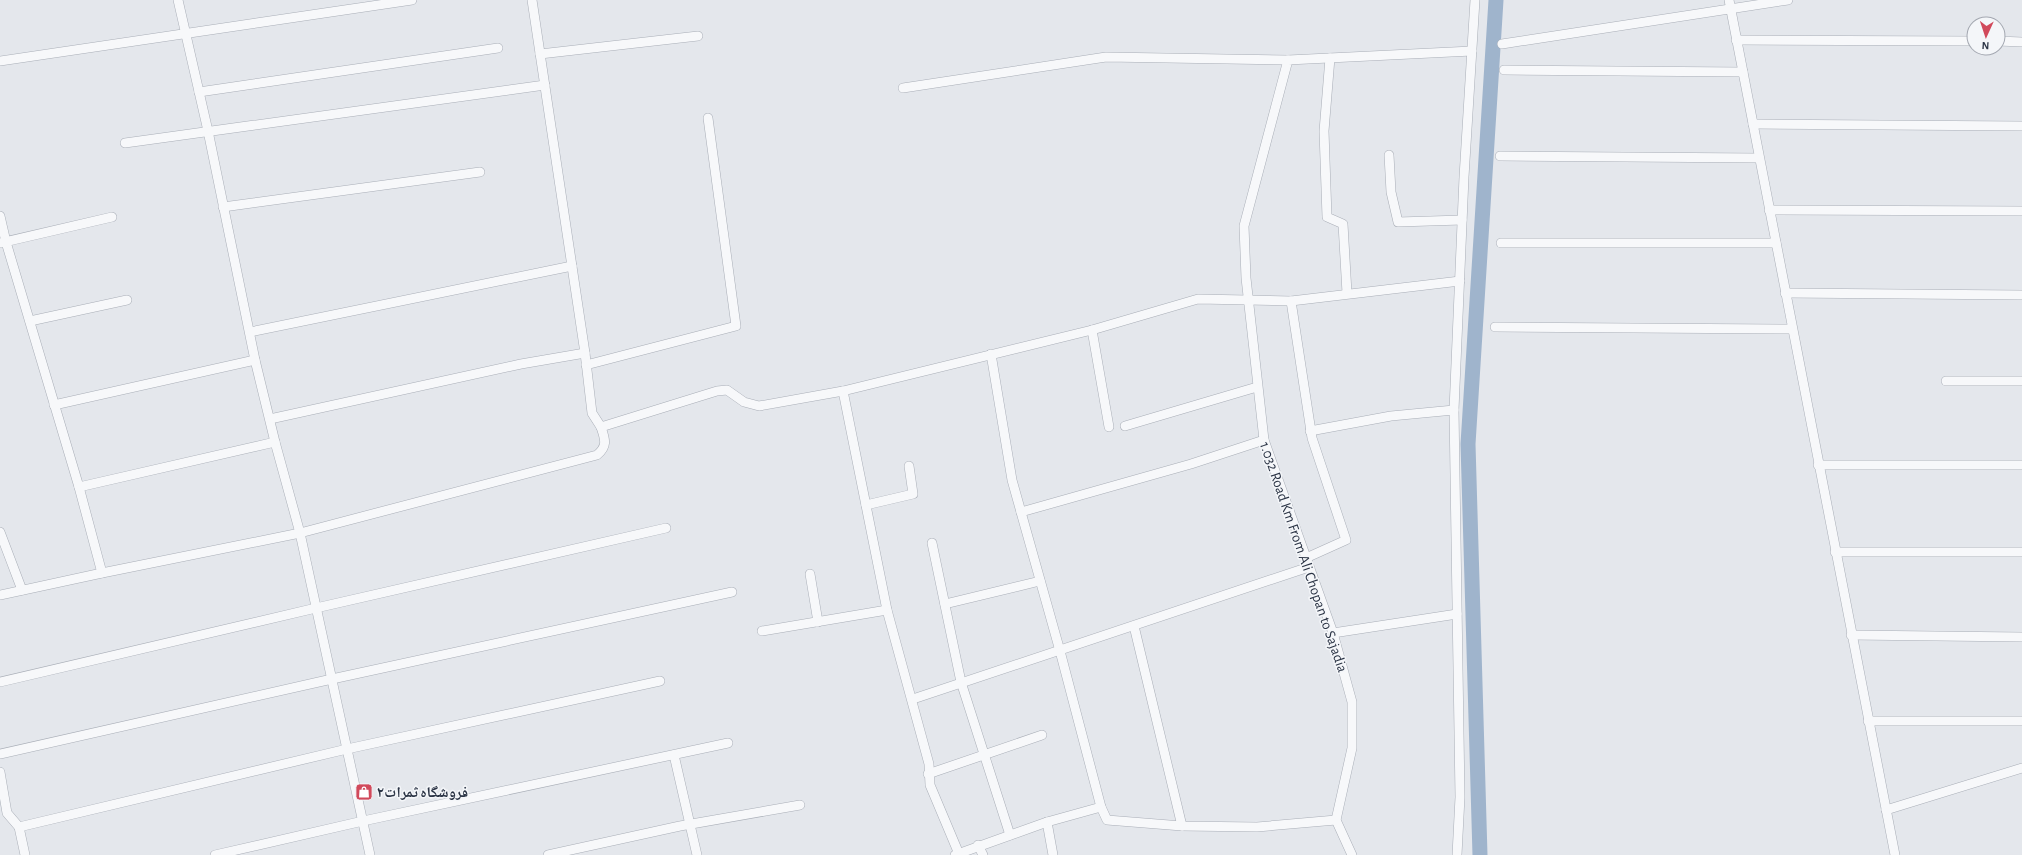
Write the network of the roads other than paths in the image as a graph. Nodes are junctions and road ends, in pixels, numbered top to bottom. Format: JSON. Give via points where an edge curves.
{"nodes":[{"id":1,"x":178,"y":0,"type":"edge"},
{"id":2,"x":412,"y":0,"type":"edge"},
{"id":3,"x":532,"y":0,"type":"edge"},
{"id":4,"x":1475,"y":0,"type":"edge"},
{"id":5,"x":1729,"y":0,"type":"edge"},
{"id":6,"x":1788,"y":0,"type":"edge"},
{"id":7,"x":1731,"y":10,"type":"junction"},
{"id":8,"x":185,"y":34,"type":"junction"},
{"id":9,"x":698,"y":36,"type":"dead end"},
{"id":10,"x":1736,"y":40,"type":"junction"},
{"id":11,"x":1966,"y":41,"type":"edge"},
{"id":12,"x":2006,"y":41,"type":"edge"},
{"id":13,"x":2022,"y":42,"type":"edge"},
{"id":14,"x":1502,"y":44,"type":"dead end"},
{"id":15,"x":498,"y":48,"type":"dead end"},
{"id":16,"x":1472,"y":51,"type":"junction"},
{"id":17,"x":540,"y":54,"type":"junction"},
{"id":18,"x":1330,"y":58,"type":"junction"},
{"id":19,"x":1288,"y":60,"type":"junction"},
{"id":20,"x":0,"y":61,"type":"edge"},
{"id":21,"x":1504,"y":70,"type":"dead end"},
{"id":22,"x":1743,"y":72,"type":"junction"},
{"id":23,"x":544,"y":85,"type":"junction"},
{"id":24,"x":903,"y":88,"type":"dead end"},
{"id":25,"x":199,"y":92,"type":"junction"},
{"id":26,"x":708,"y":118,"type":"dead end"},
{"id":27,"x":1753,"y":124,"type":"junction"},
{"id":28,"x":2022,"y":126,"type":"edge"},
{"id":29,"x":208,"y":131,"type":"junction"},
{"id":30,"x":125,"y":143,"type":"dead end"},
{"id":31,"x":1389,"y":156,"type":"dead end"},
{"id":32,"x":1500,"y":156,"type":"dead end"},
{"id":33,"x":1759,"y":158,"type":"junction"},
{"id":34,"x":480,"y":172,"type":"dead end"},
{"id":35,"x":223,"y":206,"type":"junction"},
{"id":36,"x":1769,"y":210,"type":"junction"},
{"id":37,"x":2022,"y":211,"type":"edge"},
{"id":38,"x":0,"y":216,"type":"edge"},
{"id":39,"x":112,"y":217,"type":"dead end"},
{"id":40,"x":1462,"y":220,"type":"junction"},
{"id":41,"x":3,"y":242,"type":"edge"},
{"id":42,"x":1501,"y":243,"type":"dead end"},
{"id":43,"x":1776,"y":243,"type":"junction"},
{"id":44,"x":572,"y":266,"type":"junction"},
{"id":45,"x":1460,"y":280,"type":"junction"},
{"id":46,"x":1347,"y":292,"type":"junction"},
{"id":47,"x":1785,"y":293,"type":"junction"},
{"id":48,"x":2022,"y":295,"type":"edge"},
{"id":49,"x":127,"y":300,"type":"dead end"},
{"id":50,"x":1249,"y":300,"type":"junction"},
{"id":51,"x":1291,"y":301,"type":"junction"},
{"id":52,"x":30,"y":321,"type":"junction"},
{"id":53,"x":1495,"y":327,"type":"dead end"},
{"id":54,"x":1792,"y":329,"type":"junction"},
{"id":55,"x":1092,"y":330,"type":"junction"},
{"id":56,"x":250,"y":332,"type":"junction"},
{"id":57,"x":585,"y":353,"type":"junction"},
{"id":58,"x":991,"y":354,"type":"junction"},
{"id":59,"x":255,"y":360,"type":"junction"},
{"id":60,"x":586,"y":365,"type":"junction"},
{"id":61,"x":1946,"y":381,"type":"dead end"},
{"id":62,"x":2022,"y":381,"type":"edge"},
{"id":63,"x":1258,"y":387,"type":"junction"},
{"id":64,"x":843,"y":391,"type":"junction"},
{"id":65,"x":54,"y":405,"type":"junction"},
{"id":66,"x":1454,"y":410,"type":"junction"},
{"id":67,"x":270,"y":419,"type":"junction"},
{"id":68,"x":1125,"y":426,"type":"dead end"},
{"id":69,"x":601,"y":427,"type":"junction"},
{"id":70,"x":1109,"y":427,"type":"dead end"},
{"id":71,"x":1310,"y":431,"type":"junction"},
{"id":72,"x":1264,"y":440,"type":"junction"},
{"id":73,"x":275,"y":442,"type":"junction"},
{"id":74,"x":1818,"y":465,"type":"junction"},
{"id":75,"x":2022,"y":465,"type":"edge"},
{"id":76,"x":910,"y":466,"type":"dead end"},
{"id":77,"x":78,"y":487,"type":"junction"},
{"id":78,"x":866,"y":505,"type":"junction"},
{"id":79,"x":1021,"y":512,"type":"junction"},
{"id":80,"x":666,"y":528,"type":"dead end"},
{"id":81,"x":0,"y":532,"type":"edge"},
{"id":82,"x":300,"y":533,"type":"junction"},
{"id":83,"x":932,"y":543,"type":"dead end"},
{"id":84,"x":1835,"y":552,"type":"junction"},
{"id":85,"x":2022,"y":552,"type":"edge"},
{"id":86,"x":1308,"y":562,"type":"junction"},
{"id":87,"x":102,"y":573,"type":"junction"},
{"id":88,"x":810,"y":574,"type":"dead end"},
{"id":89,"x":1040,"y":581,"type":"junction"},
{"id":90,"x":22,"y":590,"type":"junction"},
{"id":91,"x":732,"y":592,"type":"dead end"},
{"id":92,"x":0,"y":595,"type":"edge"},
{"id":93,"x":945,"y":604,"type":"junction"},
{"id":94,"x":316,"y":608,"type":"junction"},
{"id":95,"x":887,"y":610,"type":"junction"},
{"id":96,"x":1457,"y":614,"type":"junction"},
{"id":97,"x":818,"y":622,"type":"junction"},
{"id":98,"x":1134,"y":626,"type":"junction"},
{"id":99,"x":762,"y":631,"type":"dead end"},
{"id":100,"x":1333,"y":632,"type":"junction"},
{"id":101,"x":1852,"y":635,"type":"junction"},
{"id":102,"x":2022,"y":637,"type":"edge"},
{"id":103,"x":1060,"y":651,"type":"junction"},
{"id":104,"x":332,"y":679,"type":"junction"},
{"id":105,"x":660,"y":681,"type":"dead end"},
{"id":106,"x":0,"y":682,"type":"edge"},
{"id":107,"x":961,"y":682,"type":"junction"},
{"id":108,"x":913,"y":699,"type":"junction"},
{"id":109,"x":1868,"y":721,"type":"junction"},
{"id":110,"x":2022,"y":721,"type":"edge"},
{"id":111,"x":1042,"y":735,"type":"dead end"},
{"id":112,"x":728,"y":743,"type":"dead end"},
{"id":113,"x":347,"y":749,"type":"junction"},
{"id":114,"x":0,"y":754,"type":"edge"},
{"id":115,"x":674,"y":755,"type":"junction"},
{"id":116,"x":983,"y":755,"type":"junction"},
{"id":117,"x":2022,"y":768,"type":"edge"},
{"id":118,"x":0,"y":772,"type":"edge"},
{"id":119,"x":928,"y":774,"type":"junction"},
{"id":120,"x":800,"y":805,"type":"dead end"},
{"id":121,"x":1101,"y":807,"type":"junction"},
{"id":122,"x":1886,"y":810,"type":"junction"},
{"id":123,"x":4,"y":814,"type":"edge"},
{"id":124,"x":1336,"y":820,"type":"junction"},
{"id":125,"x":363,"y":821,"type":"junction"},
{"id":126,"x":1047,"y":822,"type":"junction"},
{"id":127,"x":690,"y":824,"type":"junction"},
{"id":128,"x":1182,"y":826,"type":"junction"},
{"id":129,"x":19,"y":827,"type":"junction"},
{"id":130,"x":1010,"y":835,"type":"junction"},
{"id":131,"x":978,"y":845,"type":"junction"},
{"id":132,"x":957,"y":854,"type":"edge"},
{"id":133,"x":25,"y":855,"type":"edge"},
{"id":134,"x":215,"y":855,"type":"edge"},
{"id":135,"x":370,"y":855,"type":"edge"},
{"id":136,"x":548,"y":855,"type":"edge"},
{"id":137,"x":698,"y":855,"type":"edge"},
{"id":138,"x":983,"y":855,"type":"edge"},
{"id":139,"x":1053,"y":855,"type":"edge"},
{"id":140,"x":1352,"y":855,"type":"edge"},
{"id":141,"x":1457,"y":855,"type":"edge"},
{"id":142,"x":1895,"y":855,"type":"edge"}],
"edges":[{"from":1,"to":8,"type":"street"},
{"from":2,"to":8,"type":"street"},
{"from":3,"to":17,"type":"street"},
{"from":4,"to":16,"type":"street"},
{"from":5,"to":7,"type":"street"},
{"from":6,"to":7,"type":"street"},
{"from":7,"to":10,"type":"street"},
{"from":7,"to":14,"type":"street"},
{"from":8,"to":20,"type":"street"},
{"from":8,"to":25,"type":"street"},
{"from":9,"to":17,"type":"street"},
{"from":10,"to":11,"type":"street"},
{"from":10,"to":22,"type":"street"},
{"from":12,"to":13,"type":"street"},
{"from":15,"to":25,"type":"street"},
{"from":16,"to":18,"type":"street"},
{"from":16,"to":40,"type":"street"},
{"from":17,"to":23,"type":"street"},
{"from":18,"to":19,"type":"street"},
{"from":18,"to":46,"type":"street","via":[[1324,131],[1326,217],[1343,224]]},
{"from":19,"to":24,"type":"street","via":[[1106,57]]},
{"from":19,"to":50,"type":"street","name":"1.032 Road Km From Ali Chopan to Sajadia","via":[[1244,226]]},
{"from":21,"to":22,"type":"street"},
{"from":22,"to":27,"type":"street"},
{"from":23,"to":29,"type":"street"},
{"from":23,"to":44,"type":"street"},
{"from":25,"to":29,"type":"street"},
{"from":26,"to":60,"type":"street","via":[[736,326]]},
{"from":27,"to":28,"type":"street"},
{"from":27,"to":33,"type":"street"},
{"from":29,"to":30,"type":"street"},
{"from":29,"to":35,"type":"street"},
{"from":31,"to":40,"type":"street","via":[[1391,192],[1398,222]]},
{"from":32,"to":33,"type":"street"},
{"from":33,"to":36,"type":"street"},
{"from":34,"to":35,"type":"street"},
{"from":35,"to":56,"type":"street"},
{"from":36,"to":37,"type":"street"},
{"from":36,"to":43,"type":"street"},
{"from":38,"to":41,"type":"street"},
{"from":39,"to":41,"type":"street"},
{"from":40,"to":45,"type":"street"},
{"from":41,"to":52,"type":"street"},
{"from":42,"to":43,"type":"street"},
{"from":43,"to":47,"type":"street"},
{"from":44,"to":56,"type":"street"},
{"from":44,"to":57,"type":"street"},
{"from":45,"to":46,"type":"street"},
{"from":45,"to":66,"type":"street"},
{"from":46,"to":51,"type":"street"},
{"from":47,"to":48,"type":"street"},
{"from":47,"to":54,"type":"street"},
{"from":49,"to":52,"type":"street"},
{"from":50,"to":51,"type":"street"},
{"from":50,"to":55,"type":"street","via":[[1198,299]]},
{"from":50,"to":63,"type":"street","name":"1.032 Road Km From Ali Chopan to Sajadia"},
{"from":51,"to":71,"type":"street"},
{"from":52,"to":65,"type":"street"},
{"from":53,"to":54,"type":"street"},
{"from":54,"to":74,"type":"street"},
{"from":55,"to":58,"type":"street"},
{"from":55,"to":70,"type":"street"},
{"from":56,"to":59,"type":"street"},
{"from":57,"to":60,"type":"street"},
{"from":57,"to":67,"type":"street","via":[[521,364]]},
{"from":58,"to":64,"type":"street"},
{"from":58,"to":79,"type":"street","via":[[1012,480]]},
{"from":59,"to":65,"type":"street"},
{"from":59,"to":67,"type":"street"},
{"from":60,"to":69,"type":"street","via":[[592,413]]},
{"from":61,"to":62,"type":"street"},
{"from":63,"to":68,"type":"street"},
{"from":63,"to":72,"type":"street","name":"1.032 Road Km From Ali Chopan to Sajadia"},
{"from":64,"to":69,"type":"street","via":[[759,406],[744,402],[727,390],[717,391]]},
{"from":64,"to":78,"type":"street"},
{"from":65,"to":77,"type":"street"},
{"from":66,"to":71,"type":"street","via":[[1391,416]]},
{"from":66,"to":96,"type":"street"},
{"from":67,"to":73,"type":"street"},
{"from":69,"to":82,"type":"street","via":[[606,442],[604,450],[597,455]]},
{"from":71,"to":86,"type":"street","via":[[1346,540]]},
{"from":72,"to":79,"type":"street","via":[[1191,464]]},
{"from":72,"to":86,"type":"street","name":"1.032 Road Km From Ali Chopan to Sajadia"},
{"from":73,"to":77,"type":"street"},
{"from":73,"to":82,"type":"street"},
{"from":74,"to":75,"type":"street"},
{"from":74,"to":84,"type":"street"},
{"from":76,"to":78,"type":"street","via":[[913,494]]},
{"from":77,"to":87,"type":"street"},
{"from":78,"to":95,"type":"street"},
{"from":79,"to":89,"type":"street"},
{"from":80,"to":94,"type":"street"},
{"from":81,"to":90,"type":"street"},
{"from":82,"to":87,"type":"street"},
{"from":82,"to":94,"type":"street"},
{"from":83,"to":93,"type":"street"},
{"from":84,"to":85,"type":"street"},
{"from":84,"to":101,"type":"street"},
{"from":86,"to":98,"type":"street"},
{"from":86,"to":100,"type":"street","name":"1.032 Road Km From Ali Chopan to Sajadia"},
{"from":87,"to":90,"type":"street"},
{"from":88,"to":97,"type":"street"},
{"from":89,"to":93,"type":"street"},
{"from":89,"to":103,"type":"street"},
{"from":90,"to":92,"type":"street"},
{"from":91,"to":104,"type":"street"},
{"from":93,"to":107,"type":"street"},
{"from":94,"to":104,"type":"street"},
{"from":94,"to":106,"type":"street"},
{"from":95,"to":97,"type":"street"},
{"from":95,"to":108,"type":"street"},
{"from":96,"to":100,"type":"street"},
{"from":96,"to":141,"type":"street","via":[[1460,798]]},
{"from":97,"to":99,"type":"street"},
{"from":98,"to":103,"type":"street"},
{"from":98,"to":128,"type":"street"},
{"from":100,"to":124,"type":"street","name":"1.032 Road Km From Ali Chopan to Sajadia","via":[[1352,702],[1352,748]]},
{"from":101,"to":102,"type":"street"},
{"from":101,"to":109,"type":"street"},
{"from":103,"to":107,"type":"street"},
{"from":103,"to":121,"type":"street"},
{"from":104,"to":113,"type":"street"},
{"from":104,"to":114,"type":"street"},
{"from":105,"to":113,"type":"street"},
{"from":107,"to":108,"type":"street"},
{"from":107,"to":116,"type":"street"},
{"from":108,"to":119,"type":"street","via":[[929,764]]},
{"from":109,"to":110,"type":"street"},
{"from":109,"to":122,"type":"street"},
{"from":111,"to":116,"type":"street"},
{"from":112,"to":115,"type":"street"},
{"from":113,"to":125,"type":"street"},
{"from":113,"to":129,"type":"street"},
{"from":115,"to":125,"type":"street"},
{"from":115,"to":127,"type":"street"},
{"from":116,"to":119,"type":"street"},
{"from":116,"to":130,"type":"street"},
{"from":117,"to":122,"type":"street"},
{"from":118,"to":123,"type":"street"},
{"from":119,"to":132,"type":"street"},
{"from":120,"to":127,"type":"street"},
{"from":121,"to":126,"type":"street"},
{"from":121,"to":128,"type":"street","via":[[1108,821]]},
{"from":122,"to":142,"type":"street"},
{"from":123,"to":129,"type":"street"},
{"from":124,"to":128,"type":"street","via":[[1257,827]]},
{"from":124,"to":140,"type":"street"},
{"from":125,"to":134,"type":"street"},
{"from":125,"to":135,"type":"street"},
{"from":126,"to":130,"type":"street"},
{"from":126,"to":139,"type":"street"},
{"from":127,"to":136,"type":"street"},
{"from":127,"to":137,"type":"street"},
{"from":129,"to":133,"type":"street"},
{"from":130,"to":131,"type":"street"},
{"from":131,"to":132,"type":"street"},
{"from":131,"to":138,"type":"street"}]}
